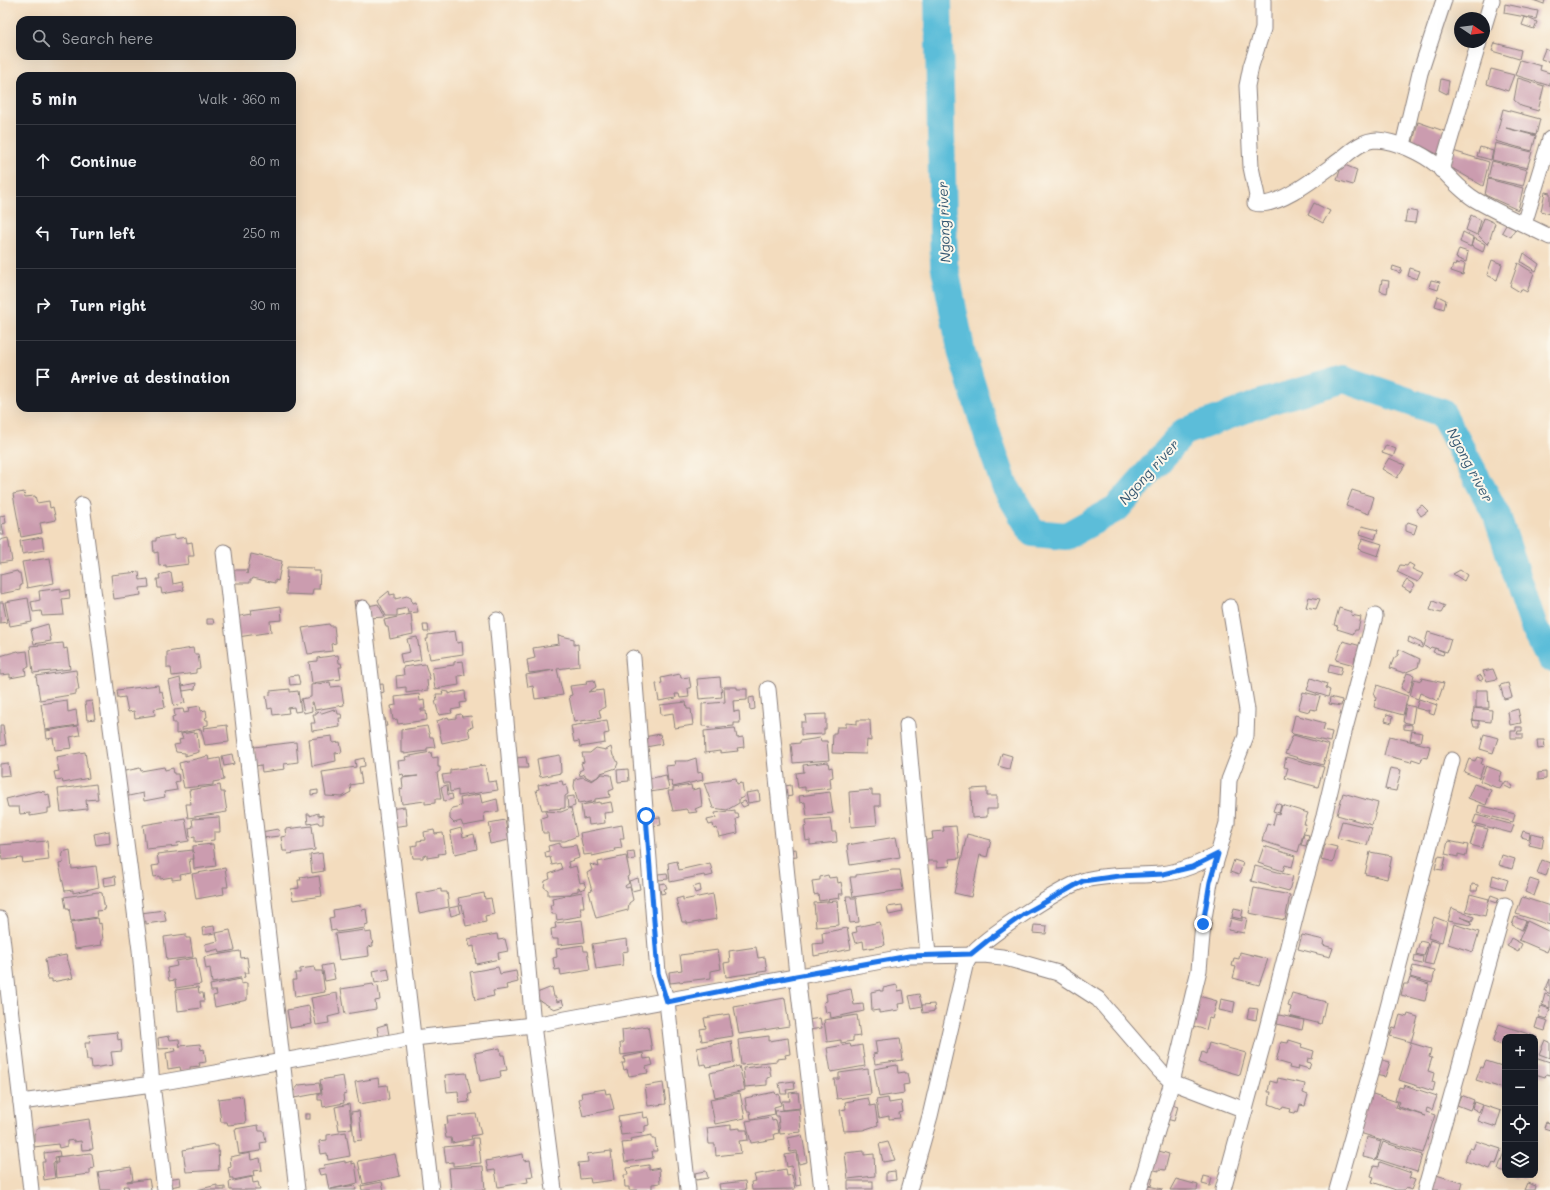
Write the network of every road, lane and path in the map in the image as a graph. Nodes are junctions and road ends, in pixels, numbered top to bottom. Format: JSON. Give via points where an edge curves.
{"nodes":[{"id":1,"x":1263,"y":0,"type":"edge"},
{"id":2,"x":1444,"y":0,"type":"edge"},
{"id":3,"x":1492,"y":0,"type":"edge"},
{"id":4,"x":1488,"y":12,"type":"edge"},
{"id":5,"x":1477,"y":48,"type":"edge"},
{"id":6,"x":1550,"y":139,"type":"edge"},
{"id":7,"x":1403,"y":145,"type":"junction"},
{"id":8,"x":1441,"y":170,"type":"junction"},
{"id":9,"x":1524,"y":224,"type":"junction"},
{"id":10,"x":1550,"y":237,"type":"edge"},
{"id":11,"x":82,"y":505,"type":"dead end"},
{"id":12,"x":224,"y":552,"type":"dead end"},
{"id":13,"x":1230,"y":607,"type":"dead end"},
{"id":14,"x":362,"y":608,"type":"dead end"},
{"id":15,"x":1375,"y":616,"type":"dead end"},
{"id":16,"x":497,"y":620,"type":"dead end"},
{"id":17,"x":633,"y":658,"type":"dead end"},
{"id":18,"x":768,"y":690,"type":"dead end"},
{"id":19,"x":907,"y":725,"type":"dead end"},
{"id":20,"x":1452,"y":760,"type":"dead end"},
{"id":21,"x":1218,"y":854,"type":"junction"},
{"id":22,"x":1506,"y":905,"type":"dead end"},
{"id":23,"x":0,"y":919,"type":"edge"},
{"id":24,"x":971,"y":954,"type":"junction"},
{"id":25,"x":928,"y":955,"type":"junction"},
{"id":26,"x":796,"y":976,"type":"junction"},
{"id":27,"x":667,"y":1002,"type":"junction"},
{"id":28,"x":533,"y":1025,"type":"junction"},
{"id":29,"x":414,"y":1038,"type":"junction"},
{"id":30,"x":284,"y":1061,"type":"junction"},
{"id":31,"x":1172,"y":1082,"type":"junction"},
{"id":32,"x":152,"y":1084,"type":"junction"},
{"id":33,"x":21,"y":1102,"type":"junction"},
{"id":34,"x":1245,"y":1110,"type":"junction"},
{"id":35,"x":31,"y":1190,"type":"edge"},
{"id":36,"x":164,"y":1190,"type":"edge"},
{"id":37,"x":297,"y":1190,"type":"edge"},
{"id":38,"x":431,"y":1190,"type":"edge"},
{"id":39,"x":554,"y":1190,"type":"edge"},
{"id":40,"x":688,"y":1190,"type":"edge"},
{"id":41,"x":822,"y":1190,"type":"edge"},
{"id":42,"x":909,"y":1190,"type":"edge"},
{"id":43,"x":1139,"y":1190,"type":"edge"},
{"id":44,"x":1223,"y":1190,"type":"edge"},
{"id":45,"x":1337,"y":1190,"type":"edge"},
{"id":46,"x":1425,"y":1190,"type":"edge"}],
"edges":[{"from":1,"to":7,"type":"street","via":[[1263,30],[1247,86],[1251,167],[1257,196],[1255,203],[1278,200],[1296,191],[1366,142],[1376,140]]},
{"from":2,"to":7,"type":"street","via":[[1420,73]]},
{"from":3,"to":4,"type":"street"},
{"from":5,"to":8,"type":"street"},
{"from":6,"to":9,"type":"street"},
{"from":7,"to":8,"type":"street"},
{"from":8,"to":9,"type":"street","via":[[1475,200]]},
{"from":9,"to":10,"type":"street"},
{"from":11,"to":32,"type":"street","via":[[140,950]]},
{"from":12,"to":30,"type":"street"},
{"from":13,"to":21,"type":"street","via":[[1247,710],[1246,736],[1229,780],[1227,823]]},
{"from":14,"to":29,"type":"street"},
{"from":15,"to":34,"type":"street"},
{"from":16,"to":28,"type":"street"},
{"from":17,"to":27,"type":"street","via":[[658,973]]},
{"from":18,"to":26,"type":"street"},
{"from":19,"to":25,"type":"street"},
{"from":20,"to":45,"type":"street","via":[[1379,1042]]},
{"from":21,"to":24,"type":"street","via":[[1192,867],[1163,874],[1083,881],[1024,914]]},
{"from":21,"to":31,"type":"street","via":[[1209,889],[1199,970]]},
{"from":22,"to":46,"type":"street"},
{"from":23,"to":33,"type":"street"},
{"from":24,"to":25,"type":"street"},
{"from":24,"to":31,"type":"street","via":[[1002,957],[1058,973],[1098,999]]},
{"from":24,"to":42,"type":"street","via":[[965,966],[930,1116]]},
{"from":25,"to":26,"type":"street"},
{"from":26,"to":27,"type":"street"},
{"from":26,"to":41,"type":"street"},
{"from":27,"to":28,"type":"street"},
{"from":27,"to":40,"type":"street"},
{"from":28,"to":29,"type":"street"},
{"from":28,"to":39,"type":"street"},
{"from":29,"to":30,"type":"street"},
{"from":29,"to":38,"type":"street"},
{"from":30,"to":32,"type":"street"},
{"from":30,"to":37,"type":"street"},
{"from":31,"to":34,"type":"street"},
{"from":31,"to":43,"type":"street"},
{"from":32,"to":33,"type":"street"},
{"from":32,"to":36,"type":"street"},
{"from":33,"to":35,"type":"street"},
{"from":34,"to":44,"type":"street"}]}
